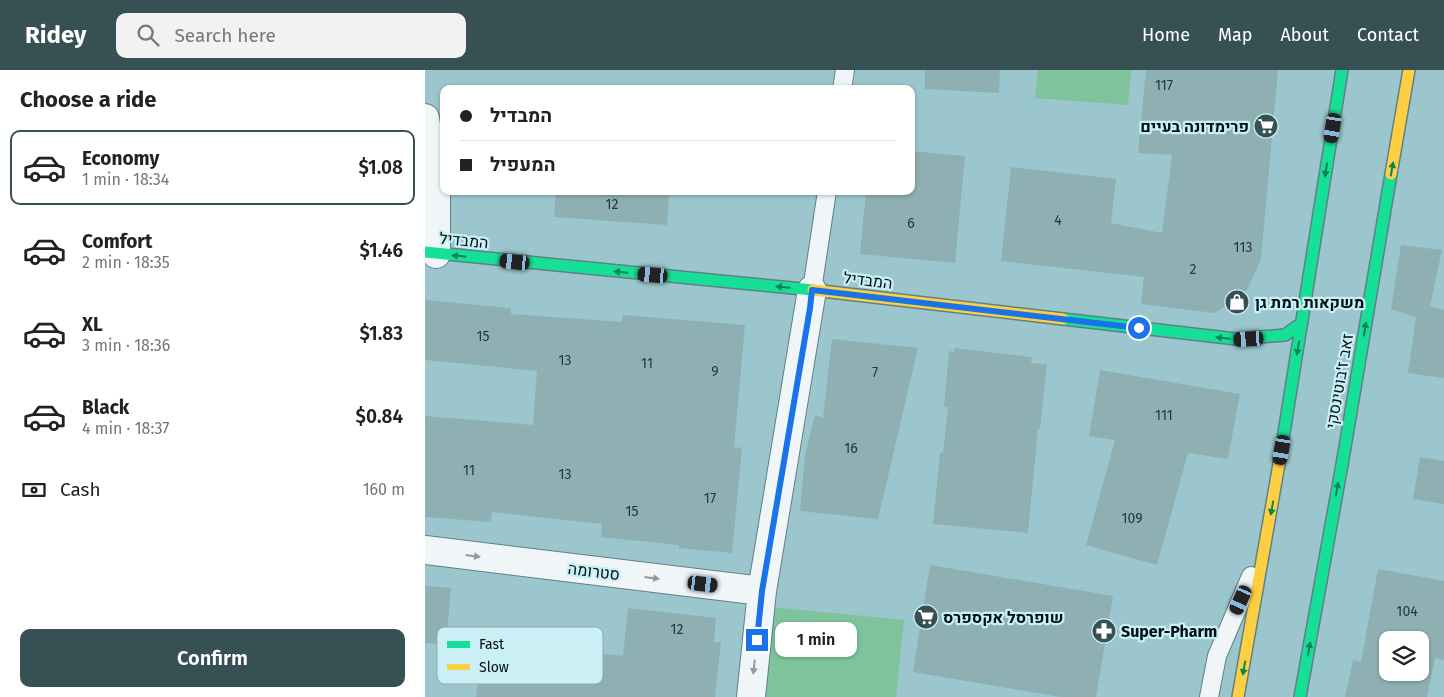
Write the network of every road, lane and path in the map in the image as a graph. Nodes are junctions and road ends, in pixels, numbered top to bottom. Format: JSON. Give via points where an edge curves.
{"nodes":[{"id":1,"x":845,"y":70,"type":"edge"},
{"id":2,"x":1342,"y":70,"type":"edge"},
{"id":3,"x":1409,"y":70,"type":"edge"},
{"id":4,"x":843,"y":85,"type":"edge"},
{"id":5,"x":425,"y":118,"type":"edge"},
{"id":6,"x":826,"y":195,"type":"edge"},
{"id":7,"x":430,"y":253,"type":"edge"},
{"id":8,"x":812,"y":290,"type":"junction"},
{"id":9,"x":1302,"y":323,"type":"junction"},
{"id":10,"x":1265,"y":546,"type":"junction"},
{"id":11,"x":425,"y":550,"type":"edge"},
{"id":12,"x":762,"y":591,"type":"junction"},
{"id":13,"x":751,"y":697,"type":"edge"},
{"id":14,"x":1209,"y":697,"type":"edge"},
{"id":15,"x":1239,"y":697,"type":"edge"},
{"id":16,"x":1300,"y":697,"type":"edge"}],
"edges":[{"from":1,"to":4,"type":"lane"},
{"from":2,"to":9,"type":"main road","one_way":true},
{"from":16,"to":3,"type":"main road","name":"זאב ז'בוטינסקי","one_way":true},
{"from":5,"to":7,"type":"street","via":[[436,193]]},
{"from":6,"to":8,"type":"lane"},
{"from":8,"to":7,"type":"main road","name":"המבדיל","one_way":true},
{"from":9,"to":8,"type":"main road","name":"המבדיל","one_way":true,"via":[[1285,335],[1237,339]]},
{"from":8,"to":12,"type":"street"},
{"from":9,"to":10,"type":"main road","one_way":true},
{"from":10,"to":14,"type":"lane","via":[[1217,656]]},
{"from":10,"to":15,"type":"main road","one_way":true},
{"from":11,"to":12,"type":"street","name":"סטרומה","one_way":true},
{"from":12,"to":13,"type":"street","one_way":true}]}
